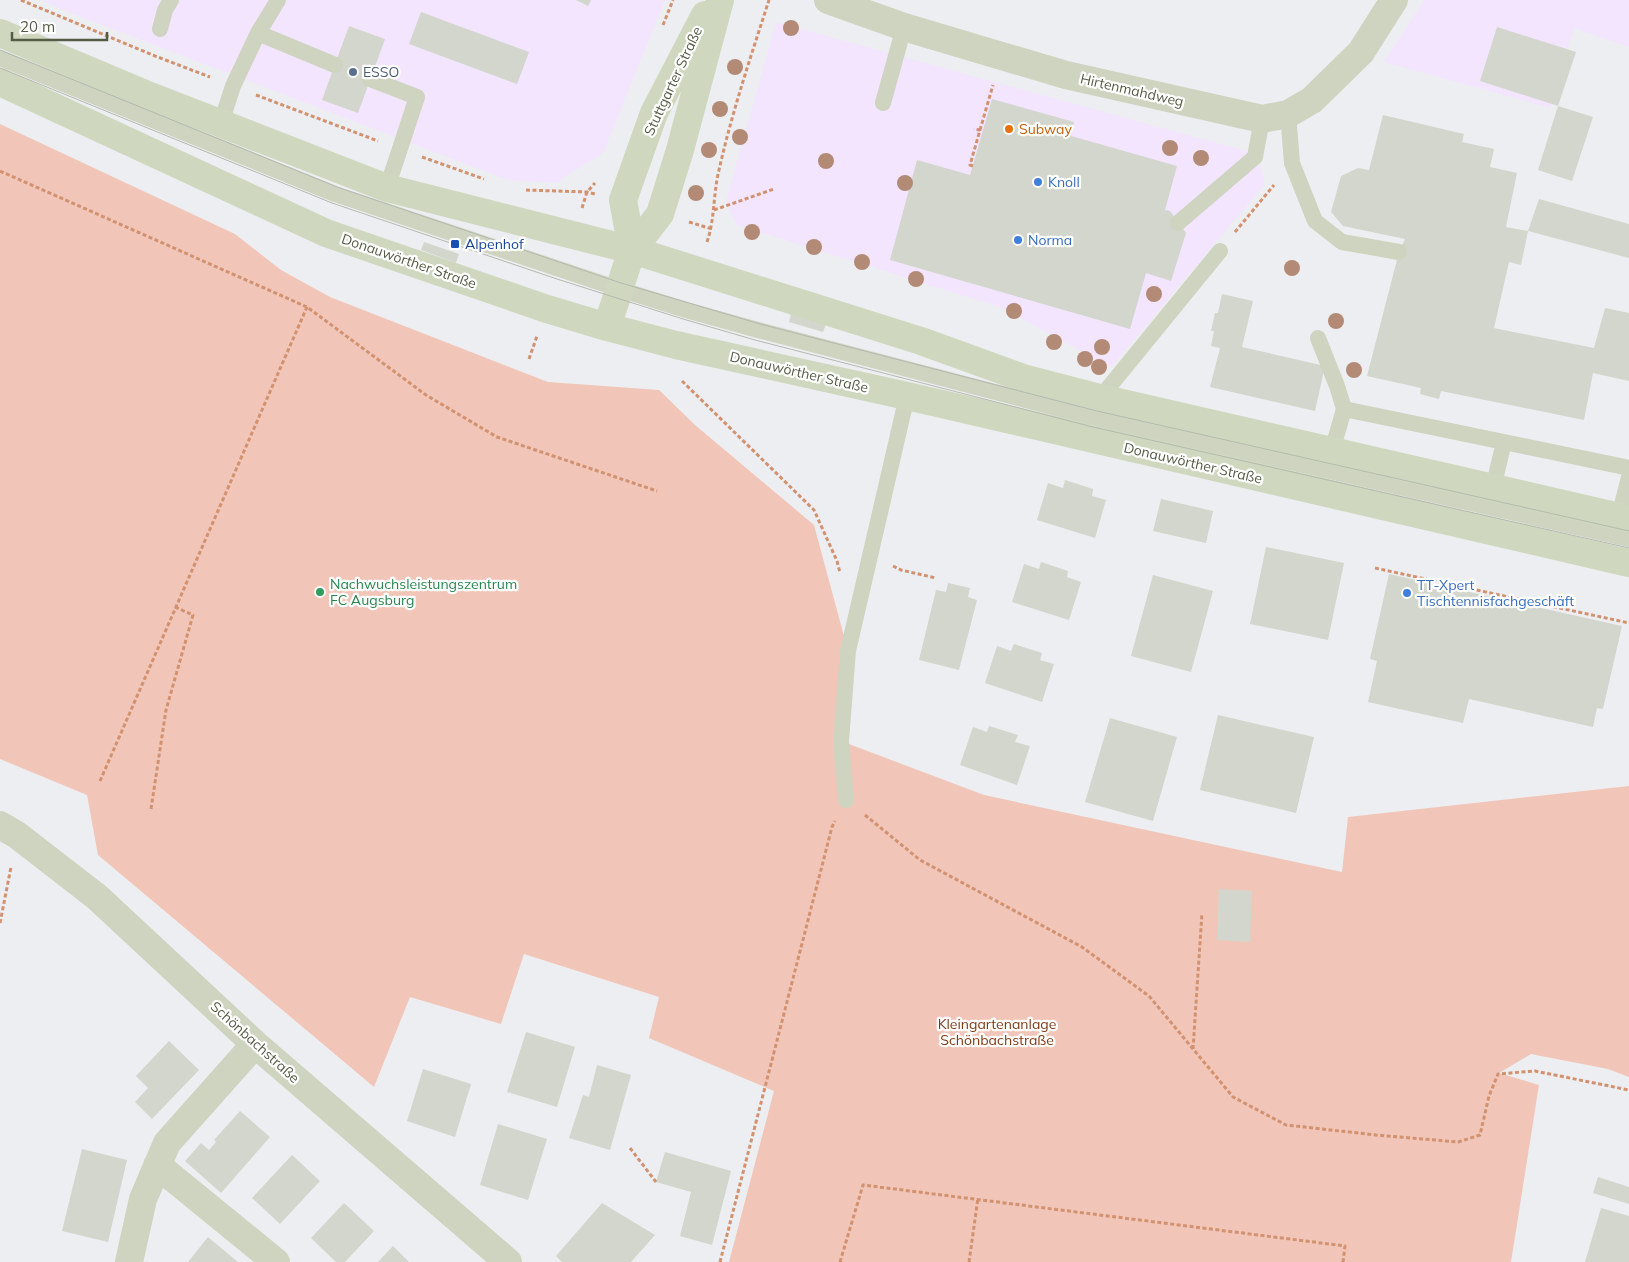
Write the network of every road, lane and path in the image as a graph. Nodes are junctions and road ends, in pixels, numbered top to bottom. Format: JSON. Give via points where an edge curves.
{"nodes":[{"id":1,"x":21,"y":0,"type":"edge"},
{"id":2,"x":171,"y":0,"type":"edge"},
{"id":3,"x":278,"y":0,"type":"edge"},
{"id":4,"x":712,"y":0,"type":"edge"},
{"id":5,"x":720,"y":0,"type":"edge"},
{"id":6,"x":769,"y":0,"type":"edge"},
{"id":7,"x":828,"y":0,"type":"edge"},
{"id":8,"x":1394,"y":0,"type":"edge"},
{"id":9,"x":904,"y":28,"type":"junction"},
{"id":10,"x":160,"y":29,"type":"dead end"},
{"id":11,"x":0,"y":33,"type":"edge"},
{"id":12,"x":258,"y":33,"type":"junction"},
{"id":13,"x":1001,"y":56,"type":"junction"},
{"id":14,"x":0,"y":58,"type":"edge"},
{"id":15,"x":335,"y":65,"type":"dead end"},
{"id":16,"x":370,"y":80,"type":"dead end"},
{"id":17,"x":0,"y":82,"type":"edge"},
{"id":18,"x":233,"y":86,"type":"junction"},
{"id":19,"x":883,"y":103,"type":"dead end"},
{"id":20,"x":1288,"y":114,"type":"junction"},
{"id":21,"x":1262,"y":119,"type":"junction"},
{"id":22,"x":221,"y":123,"type":"junction"},
{"id":23,"x":974,"y":129,"type":"dead end"},
{"id":24,"x":980,"y":130,"type":"junction"},
{"id":25,"x":400,"y":150,"type":"junction"},
{"id":26,"x":1292,"y":163,"type":"junction"},
{"id":27,"x":973,"y":166,"type":"dead end"},
{"id":28,"x":0,"y":171,"type":"edge"},
{"id":29,"x":488,"y":180,"type":"dead end"},
{"id":30,"x":387,"y":188,"type":"junction"},
{"id":31,"x":774,"y":188,"type":"dead end"},
{"id":32,"x":523,"y":190,"type":"dead end"},
{"id":33,"x":623,"y":200,"type":"junction"},
{"id":34,"x":714,"y":210,"type":"junction"},
{"id":35,"x":660,"y":214,"type":"junction"},
{"id":36,"x":1178,"y":224,"type":"dead end"},
{"id":37,"x":712,"y":229,"type":"junction"},
{"id":38,"x":632,"y":250,"type":"junction"},
{"id":39,"x":1220,"y":251,"type":"joint"},
{"id":40,"x":1399,"y":252,"type":"dead end"},
{"id":41,"x":698,"y":272,"type":"junction"},
{"id":42,"x":619,"y":289,"type":"junction"},
{"id":43,"x":307,"y":306,"type":"junction"},
{"id":44,"x":607,"y":327,"type":"junction"},
{"id":45,"x":1318,"y":338,"type":"dead end"},
{"id":46,"x":682,"y":381,"type":"dead end"},
{"id":47,"x":907,"y":396,"type":"junction"},
{"id":48,"x":1100,"y":398,"type":"junction"},
{"id":49,"x":1344,"y":409,"type":"junction"},
{"id":50,"x":1504,"y":442,"type":"junction"},
{"id":51,"x":1332,"y":451,"type":"junction"},
{"id":52,"x":1629,"y":468,"type":"edge"},
{"id":53,"x":1629,"y":477,"type":"edge"},
{"id":54,"x":1493,"y":488,"type":"junction"},
{"id":55,"x":657,"y":491,"type":"dead end"},
{"id":56,"x":1626,"y":525,"type":"edge"},
{"id":57,"x":870,"y":555,"type":"junction"},
{"id":58,"x":1629,"y":563,"type":"edge"},
{"id":59,"x":1375,"y":568,"type":"dead end"},
{"id":60,"x":936,"y":578,"type":"dead end"},
{"id":61,"x":842,"y":580,"type":"dead end"},
{"id":62,"x":175,"y":607,"type":"junction"},
{"id":63,"x":1629,"y":624,"type":"edge"},
{"id":64,"x":100,"y":781,"type":"dead end"},
{"id":65,"x":846,"y":800,"type":"junction"},
{"id":66,"x":151,"y":808,"type":"dead end"},
{"id":67,"x":9,"y":830,"type":"edge"},
{"id":68,"x":1202,"y":913,"type":"dead end"},
{"id":69,"x":0,"y":923,"type":"edge"},
{"id":70,"x":255,"y":1044,"type":"junction"},
{"id":71,"x":1194,"y":1050,"type":"junction"},
{"id":72,"x":1629,"y":1090,"type":"edge"},
{"id":73,"x":630,"y":1148,"type":"dead end"},
{"id":74,"x":157,"y":1165,"type":"junction"},
{"id":75,"x":656,"y":1182,"type":"dead end"},
{"id":76,"x":978,"y":1198,"type":"junction"},
{"id":77,"x":129,"y":1262,"type":"edge"},
{"id":78,"x":276,"y":1262,"type":"edge"},
{"id":79,"x":508,"y":1262,"type":"edge"},
{"id":80,"x":720,"y":1262,"type":"edge"},
{"id":81,"x":840,"y":1262,"type":"edge"},
{"id":82,"x":969,"y":1262,"type":"edge"},
{"id":83,"x":1343,"y":1262,"type":"edge"}],
"edges":[{"from":1,"to":18,"type":"path"},
{"from":2,"to":10,"type":"lane"},
{"from":3,"to":12,"type":"lane"},
{"from":4,"to":33,"type":"main road","name":"Stuttgarter Straße","via":[[654,113]]},
{"from":5,"to":35,"type":"main road","name":"Stuttgarter Straße"},
{"from":6,"to":34,"type":"path","via":[[736,99],[718,173]]},
{"from":7,"to":9,"type":"street","name":"Hirtenmahdweg"},
{"from":8,"to":20,"type":"street","name":"Hirtenmahdweg","via":[[1361,52],[1312,100]]},
{"from":9,"to":13,"type":"street","name":"Hirtenmahdweg"},
{"from":9,"to":19,"type":"lane"},
{"from":11,"to":22,"type":"main road"},
{"from":12,"to":15,"type":"lane"},
{"from":12,"to":18,"type":"lane"},
{"from":13,"to":21,"type":"street","name":"Hirtenmahdweg","via":[[1066,75]]},
{"from":13,"to":24,"type":"path"},
{"from":14,"to":42,"type":"lane","via":[[335,194]]},
{"from":16,"to":25,"type":"lane","via":[[416,97]]},
{"from":17,"to":44,"type":"main road","name":"Donauwörther Straße","via":[[326,233]]},
{"from":18,"to":22,"type":"lane"},
{"from":18,"to":25,"type":"path"},
{"from":20,"to":21,"type":"street","name":"Hirtenmahdweg"},
{"from":20,"to":26,"type":"lane"},
{"from":21,"to":36,"type":"lane","via":[[1255,156]]},
{"from":22,"to":30,"type":"main road"},
{"from":23,"to":24,"type":"path"},
{"from":24,"to":27,"type":"path","via":[[970,165]]},
{"from":25,"to":29,"type":"path"},
{"from":25,"to":30,"type":"lane"},
{"from":26,"to":39,"type":"path"},
{"from":26,"to":40,"type":"lane","via":[[1315,221],[1342,242]]},
{"from":28,"to":43,"type":"path"},
{"from":30,"to":38,"type":"main road"},
{"from":31,"to":34,"type":"path"},
{"from":32,"to":33,"type":"path","via":[[587,192]]},
{"from":33,"to":38,"type":"main road","name":"Stuttgarter Straße"},
{"from":34,"to":37,"type":"path"},
{"from":35,"to":37,"type":"path"},
{"from":35,"to":38,"type":"main road","name":"Stuttgarter Straße"},
{"from":37,"to":41,"type":"path"},
{"from":38,"to":41,"type":"main road"},
{"from":38,"to":42,"type":"main road","name":"Stuttgarter Straße"},
{"from":39,"to":48,"type":"lane"},
{"from":41,"to":48,"type":"main road","via":[[921,341],[1023,378]]},
{"from":42,"to":44,"type":"main road","name":"Stuttgarter Straße"},
{"from":42,"to":56,"type":"lane","via":[[758,330],[1095,418]]},
{"from":43,"to":55,"type":"path","via":[[426,395],[497,438]]},
{"from":43,"to":62,"type":"path"},
{"from":44,"to":47,"type":"main road","name":"Donauwörther Straße"},
{"from":45,"to":49,"type":"lane"},
{"from":46,"to":61,"type":"path","via":[[814,510]]},
{"from":47,"to":57,"type":"lane"},
{"from":47,"to":58,"type":"main road","name":"Donauwörther Straße"},
{"from":48,"to":51,"type":"main road"},
{"from":49,"to":50,"type":"lane"},
{"from":49,"to":51,"type":"lane"},
{"from":50,"to":52,"type":"lane"},
{"from":50,"to":54,"type":"lane"},
{"from":51,"to":54,"type":"main road"},
{"from":53,"to":56,"type":"lane"},
{"from":54,"to":56,"type":"main road"},
{"from":57,"to":60,"type":"path","via":[[901,570]]},
{"from":57,"to":65,"type":"lane","via":[[848,650],[841,740]]},
{"from":59,"to":63,"type":"path"},
{"from":62,"to":64,"type":"path"},
{"from":62,"to":66,"type":"path","via":[[193,615],[166,710]]},
{"from":65,"to":71,"type":"path","via":[[920,860],[1089,953],[1149,996]]},
{"from":65,"to":80,"type":"path","via":[[832,827]]},
{"from":67,"to":69,"type":"path"},
{"from":67,"to":70,"type":"street","name":"Schönbachstraße","via":[[97,897]]},
{"from":68,"to":71,"type":"path"},
{"from":70,"to":74,"type":"street","via":[[167,1143]]},
{"from":70,"to":79,"type":"street","name":"Schönbachstraße"},
{"from":71,"to":72,"type":"path","via":[[1233,1097],[1286,1125],[1376,1135],[1458,1142],[1480,1135],[1498,1074],[1535,1071]]},
{"from":73,"to":75,"type":"path"},
{"from":74,"to":77,"type":"street","via":[[143,1199]]},
{"from":74,"to":78,"type":"street"},
{"from":76,"to":81,"type":"path","via":[[862,1184]]},
{"from":76,"to":82,"type":"path"},
{"from":76,"to":83,"type":"path","via":[[1345,1246]]}]}
